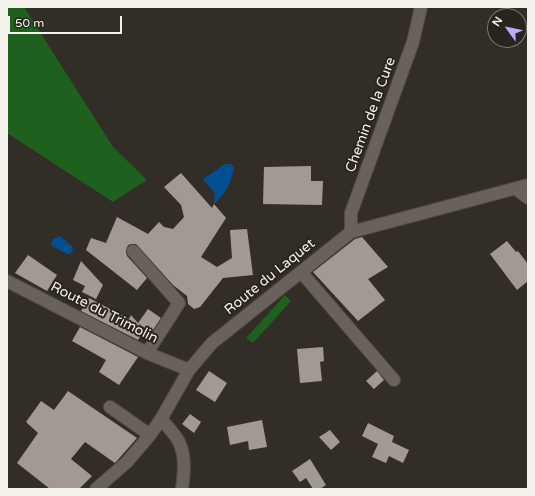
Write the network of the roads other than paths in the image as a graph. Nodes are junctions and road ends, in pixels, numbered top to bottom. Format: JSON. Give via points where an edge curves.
{"nodes":[{"id":1,"x":421,"y":7,"type":"edge"},
{"id":2,"x":528,"y":185,"type":"edge"},
{"id":3,"x":516,"y":189,"type":"junction"},
{"id":4,"x":528,"y":198,"type":"edge"},
{"id":5,"x":351,"y":232,"type":"junction"},
{"id":6,"x":133,"y":251,"type":"dead end"},
{"id":7,"x":301,"y":272,"type":"junction"},
{"id":8,"x":7,"y":281,"type":"edge"},
{"id":9,"x":147,"y":353,"type":"junction"},
{"id":10,"x":189,"y":370,"type":"junction"},
{"id":11,"x":394,"y":380,"type":"dead end"},
{"id":12,"x":110,"y":407,"type":"dead end"},
{"id":13,"x":161,"y":419,"type":"junction"},
{"id":14,"x":150,"y":435,"type":"junction"},
{"id":15,"x":96,"y":489,"type":"edge"},
{"id":16,"x":182,"y":489,"type":"edge"}],
"edges":[{"from":1,"to":5,"type":"street","name":"Chemin de la Cure","via":[[413,42],[351,213]]},
{"from":2,"to":3,"type":"street","name":"Route du Laquet"},
{"from":3,"to":4,"type":"street"},
{"from":3,"to":5,"type":"street","name":"Route du Laquet"},
{"from":5,"to":7,"type":"street","name":"Route du Laquet"},
{"from":6,"to":9,"type":"street","via":[[179,303]]},
{"from":7,"to":10,"type":"street","name":"Route du Laquet","via":[[212,342]]},
{"from":7,"to":11,"type":"street"},
{"from":8,"to":9,"type":"street","name":"Route du Trimolin"},
{"from":9,"to":10,"type":"street","name":"Route du Trimolin"},
{"from":10,"to":13,"type":"street","name":"Route du Laquet"},
{"from":12,"to":14,"type":"street"},
{"from":13,"to":14,"type":"street","name":"Route du Laquet"},
{"from":13,"to":16,"type":"street","via":[[179,441],[182,450]]},
{"from":14,"to":15,"type":"street","name":"Route du Laquet","via":[[127,462]]}]}
